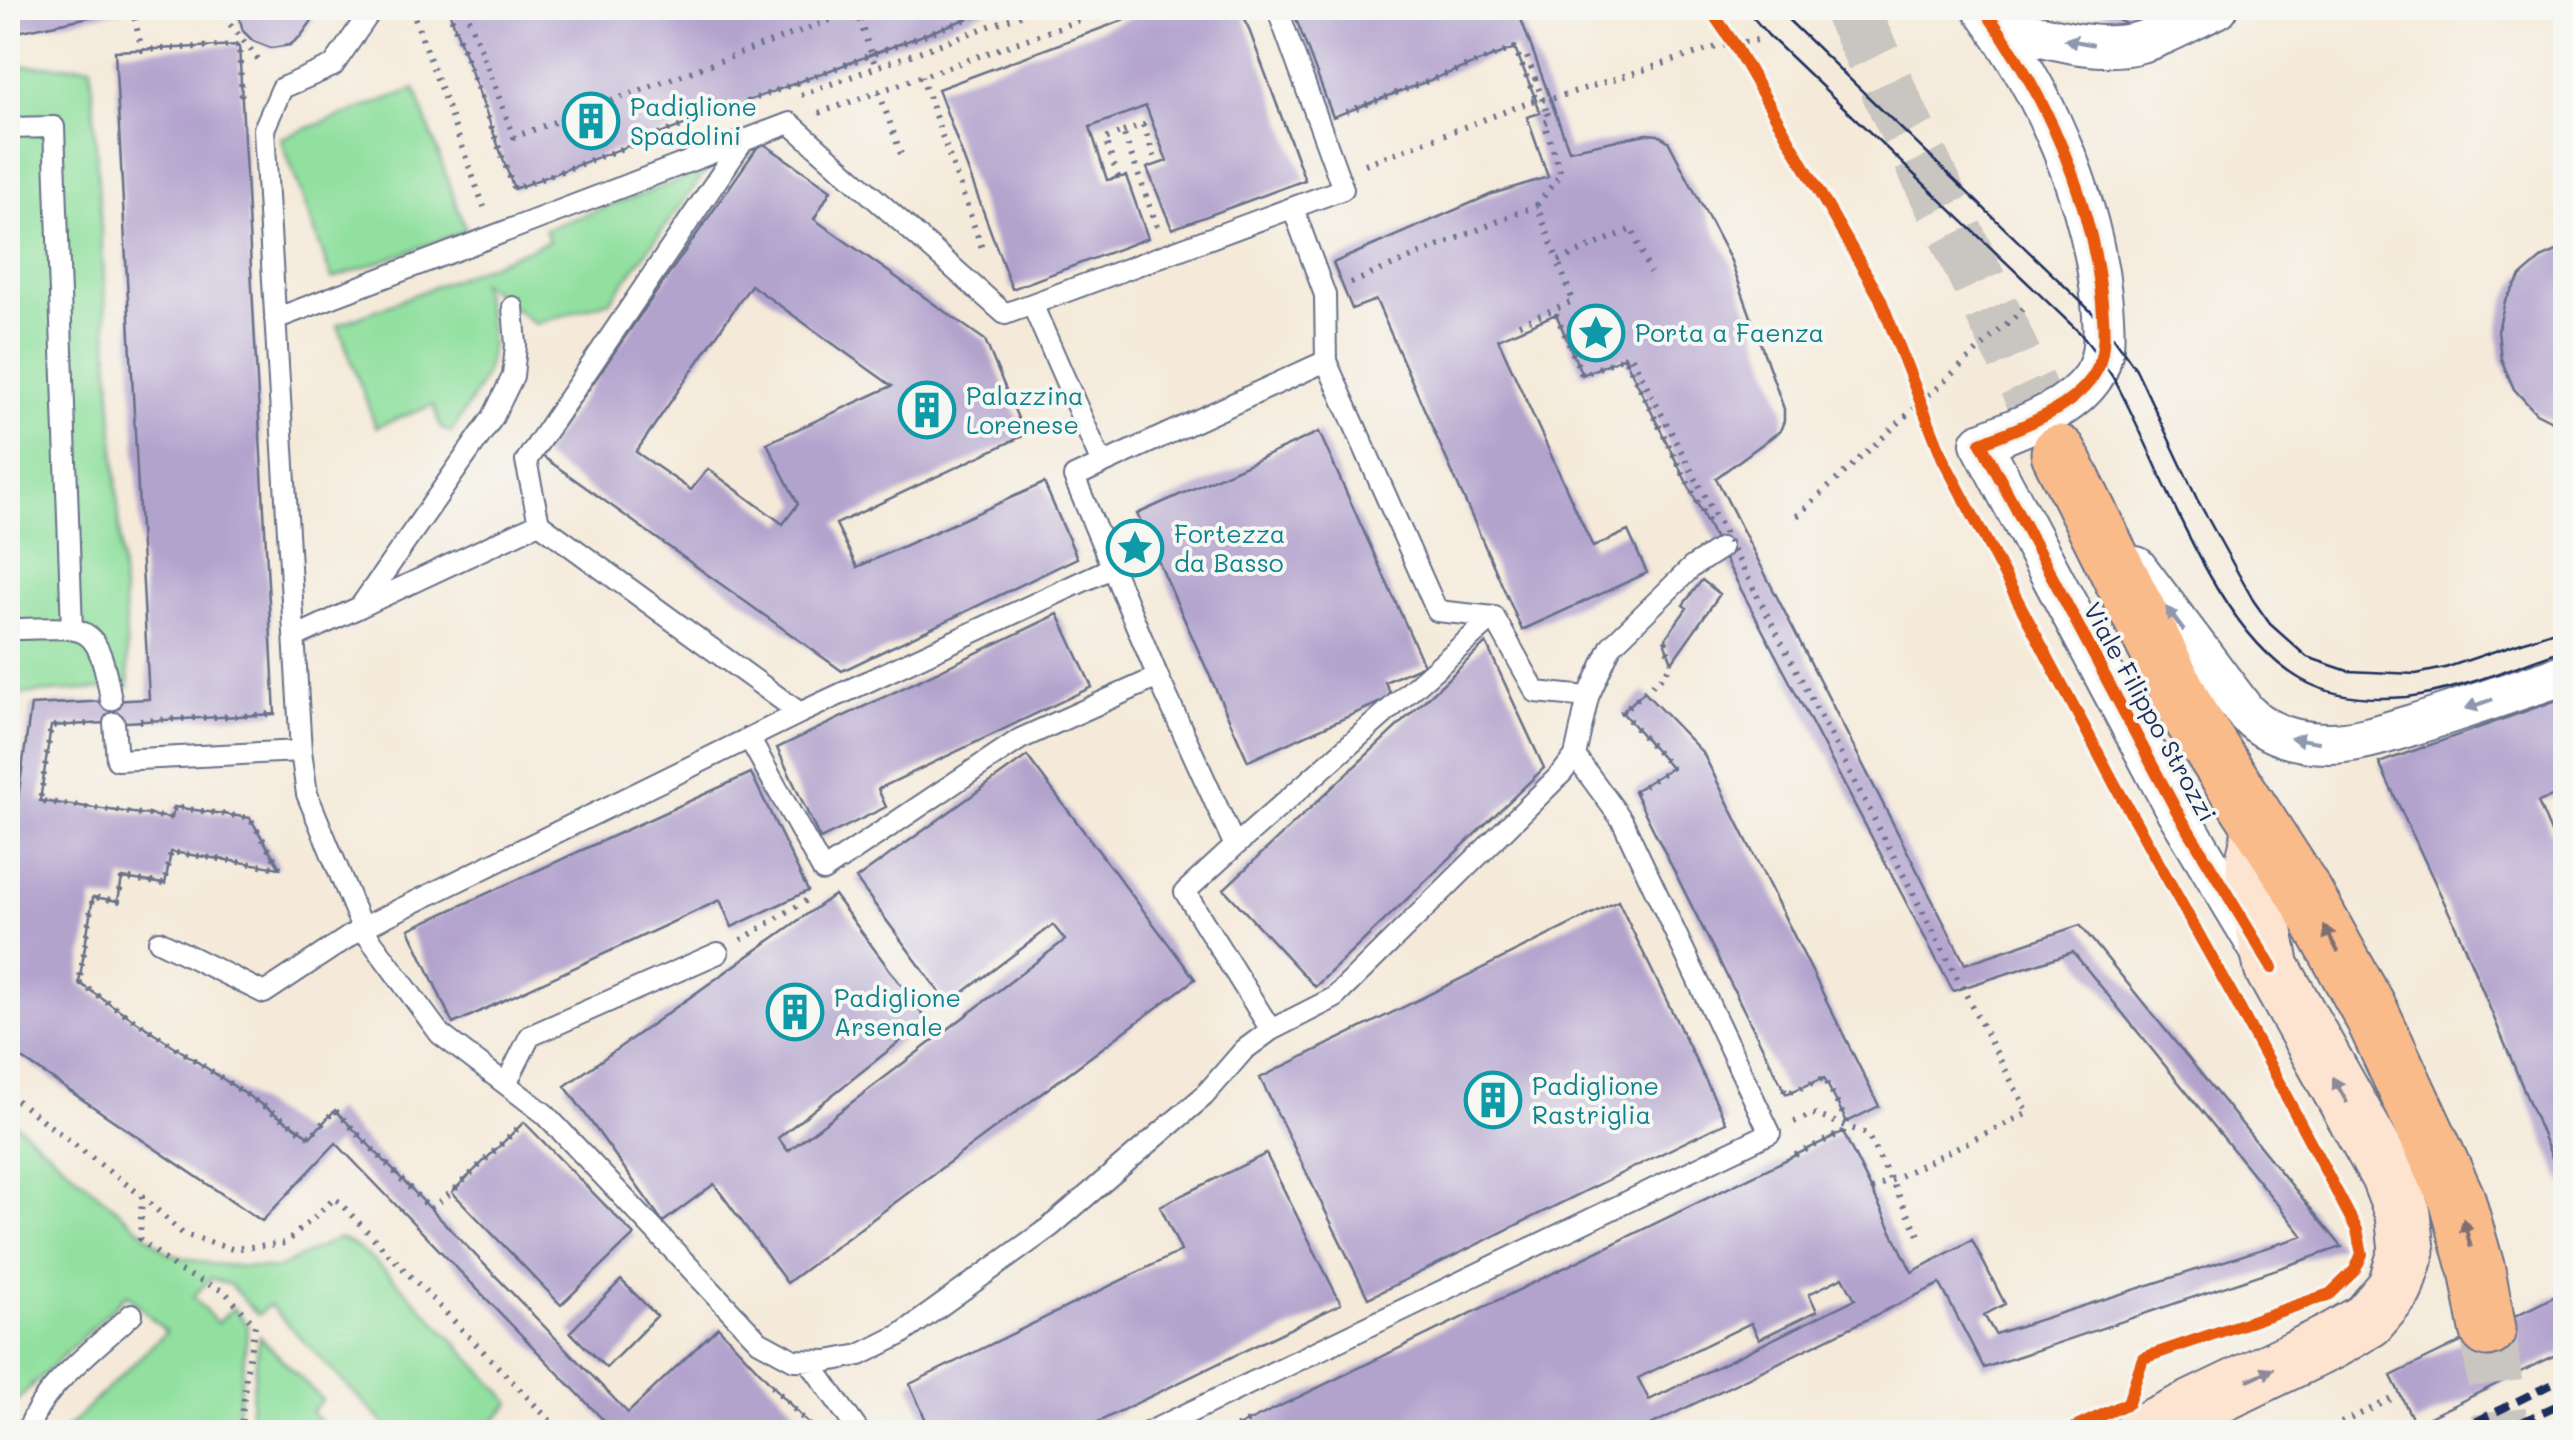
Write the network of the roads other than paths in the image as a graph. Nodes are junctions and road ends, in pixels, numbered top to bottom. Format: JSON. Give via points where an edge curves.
{"nodes":[{"id":1,"x":373,"y":8,"type":"edge"},
{"id":2,"x":1277,"y":8,"type":"edge"},
{"id":3,"x":2217,"y":8,"type":"edge"},
{"id":4,"x":1990,"y":16,"type":"edge"},
{"id":5,"x":8,"y":128,"type":"edge"},
{"id":6,"x":742,"y":143,"type":"junction"},
{"id":7,"x":1293,"y":208,"type":"junction"},
{"id":8,"x":1032,"y":304,"type":"junction"},
{"id":9,"x":513,"y":308,"type":"dead end"},
{"id":10,"x":275,"y":318,"type":"junction"},
{"id":11,"x":1326,"y":361,"type":"junction"},
{"id":12,"x":1102,"y":464,"type":"junction"},
{"id":13,"x":2067,"y":470,"type":"joint"},
{"id":14,"x":539,"y":523,"type":"junction"},
{"id":15,"x":1721,"y":548,"type":"road end"},
{"id":16,"x":1111,"y":568,"type":"junction"},
{"id":17,"x":360,"y":607,"type":"junction"},
{"id":18,"x":1494,"y":617,"type":"junction"},
{"id":19,"x":8,"y":628,"type":"edge"},
{"id":20,"x":72,"y":628,"type":"junction"},
{"id":21,"x":294,"y":637,"type":"junction"},
{"id":22,"x":2566,"y":674,"type":"edge"},
{"id":23,"x":1158,"y":677,"type":"junction"},
{"id":24,"x":1588,"y":697,"type":"junction"},
{"id":25,"x":111,"y":700,"type":"dead end"},
{"id":26,"x":800,"y":712,"type":"junction"},
{"id":27,"x":114,"y":723,"type":"dead end"},
{"id":28,"x":749,"y":738,"type":"junction"},
{"id":29,"x":300,"y":752,"type":"junction"},
{"id":30,"x":1576,"y":756,"type":"junction"},
{"id":31,"x":2175,"y":808,"type":"junction"},
{"id":32,"x":2261,"y":828,"type":"junction"},
{"id":33,"x":1236,"y":846,"type":"junction"},
{"id":34,"x":362,"y":928,"type":"junction"},
{"id":35,"x":159,"y":942,"type":"dead end"},
{"id":36,"x":718,"y":953,"type":"road end"},
{"id":37,"x":2272,"y":968,"type":"junction"},
{"id":38,"x":1271,"y":1030,"type":"junction"},
{"id":39,"x":506,"y":1084,"type":"junction"},
{"id":40,"x":132,"y":1314,"type":"dead end"},
{"id":41,"x":2488,"y":1328,"type":"tunnel mouth"},
{"id":42,"x":809,"y":1360,"type":"junction"},
{"id":43,"x":28,"y":1432,"type":"edge"},
{"id":44,"x":859,"y":1432,"type":"edge"},
{"id":45,"x":1150,"y":1432,"type":"edge"},
{"id":46,"x":2142,"y":1432,"type":"edge"}],
"edges":[{"from":1,"to":10,"type":"lane","via":[[332,66],[282,88],[264,129]]},
{"from":2,"to":7,"type":"lane","via":[[1344,188]]},
{"from":3,"to":4,"type":"street","one_way":true,"via":[[2134,44],[2110,47]]},
{"from":4,"to":31,"type":"street","name":"Viale Filippo Strozzi","via":[[2064,155],[2098,267],[2104,324],[2098,370],[2076,396],[1981,443]]},
{"from":5,"to":20,"type":"lane","via":[[54,126]]},
{"from":6,"to":8,"type":"lane","via":[[790,123],[1005,314]]},
{"from":6,"to":10,"type":"lane"},
{"from":6,"to":14,"type":"lane","via":[[526,461]]},
{"from":7,"to":8,"type":"lane"},
{"from":7,"to":11,"type":"lane","via":[[1326,294]]},
{"from":8,"to":12,"type":"lane"},
{"from":9,"to":17,"type":"lane","via":[[513,376],[493,416]]},
{"from":10,"to":21,"type":"lane"},
{"from":11,"to":12,"type":"lane"},
{"from":11,"to":18,"type":"lane","via":[[1438,610]]},
{"from":12,"to":16,"type":"lane","via":[[1074,477]]},
{"from":22,"to":13,"type":"street","name":"Viale Filippo Strozzi","one_way":true,"via":[[2391,731],[2331,743],[2294,739],[2257,724]]},
{"from":13,"to":32,"type":"main road","name":"Viale Filippo Strozzi","via":[[2191,718]]},
{"from":14,"to":17,"type":"lane"},
{"from":14,"to":26,"type":"lane"},
{"from":15,"to":24,"type":"lane","via":[[1692,567],[1611,646]]},
{"from":16,"to":23,"type":"lane"},
{"from":16,"to":26,"type":"lane"},
{"from":17,"to":21,"type":"lane"},
{"from":18,"to":24,"type":"lane","via":[[1536,692]]},
{"from":18,"to":33,"type":"lane"},
{"from":19,"to":20,"type":"lane"},
{"from":20,"to":25,"type":"lane","via":[[100,647]]},
{"from":21,"to":29,"type":"lane"},
{"from":23,"to":28,"type":"lane","via":[[1020,738],[823,871]]},
{"from":23,"to":33,"type":"lane"},
{"from":24,"to":30,"type":"lane"},
{"from":26,"to":28,"type":"lane"},
{"from":27,"to":29,"type":"lane","via":[[117,760]]},
{"from":28,"to":34,"type":"lane"},
{"from":29,"to":34,"type":"lane","via":[[307,794]]},
{"from":30,"to":38,"type":"lane","via":[[1334,998]]},
{"from":30,"to":45,"type":"lane","via":[[1622,820],[1770,1134]]},
{"from":31,"to":32,"type":"street","name":"Viale Filippo Strozzi"},
{"from":31,"to":37,"type":"street","name":"Viale Filippo Strozzi"},
{"from":32,"to":37,"type":"street","via":[[2254,876]]},
{"from":41,"to":32,"type":"main road","one_way":true,"via":[[2442,1162],[2344,962]]},
{"from":33,"to":38,"type":"lane","via":[[1186,892]]},
{"from":34,"to":35,"type":"lane","via":[[264,993]]},
{"from":34,"to":39,"type":"lane","via":[[440,1034]]},
{"from":36,"to":39,"type":"lane","via":[[530,1036]]},
{"from":46,"to":37,"type":"street","one_way":true,"via":[[2348,1333],[2383,1305],[2404,1265],[2399,1200]]},
{"from":38,"to":42,"type":"lane","via":[[1050,1227],[900,1335],[860,1356]]},
{"from":39,"to":42,"type":"lane","via":[[545,1114],[760,1341],[794,1360]]},
{"from":40,"to":43,"type":"lane","via":[[44,1398]]},
{"from":42,"to":44,"type":"lane"}]}
